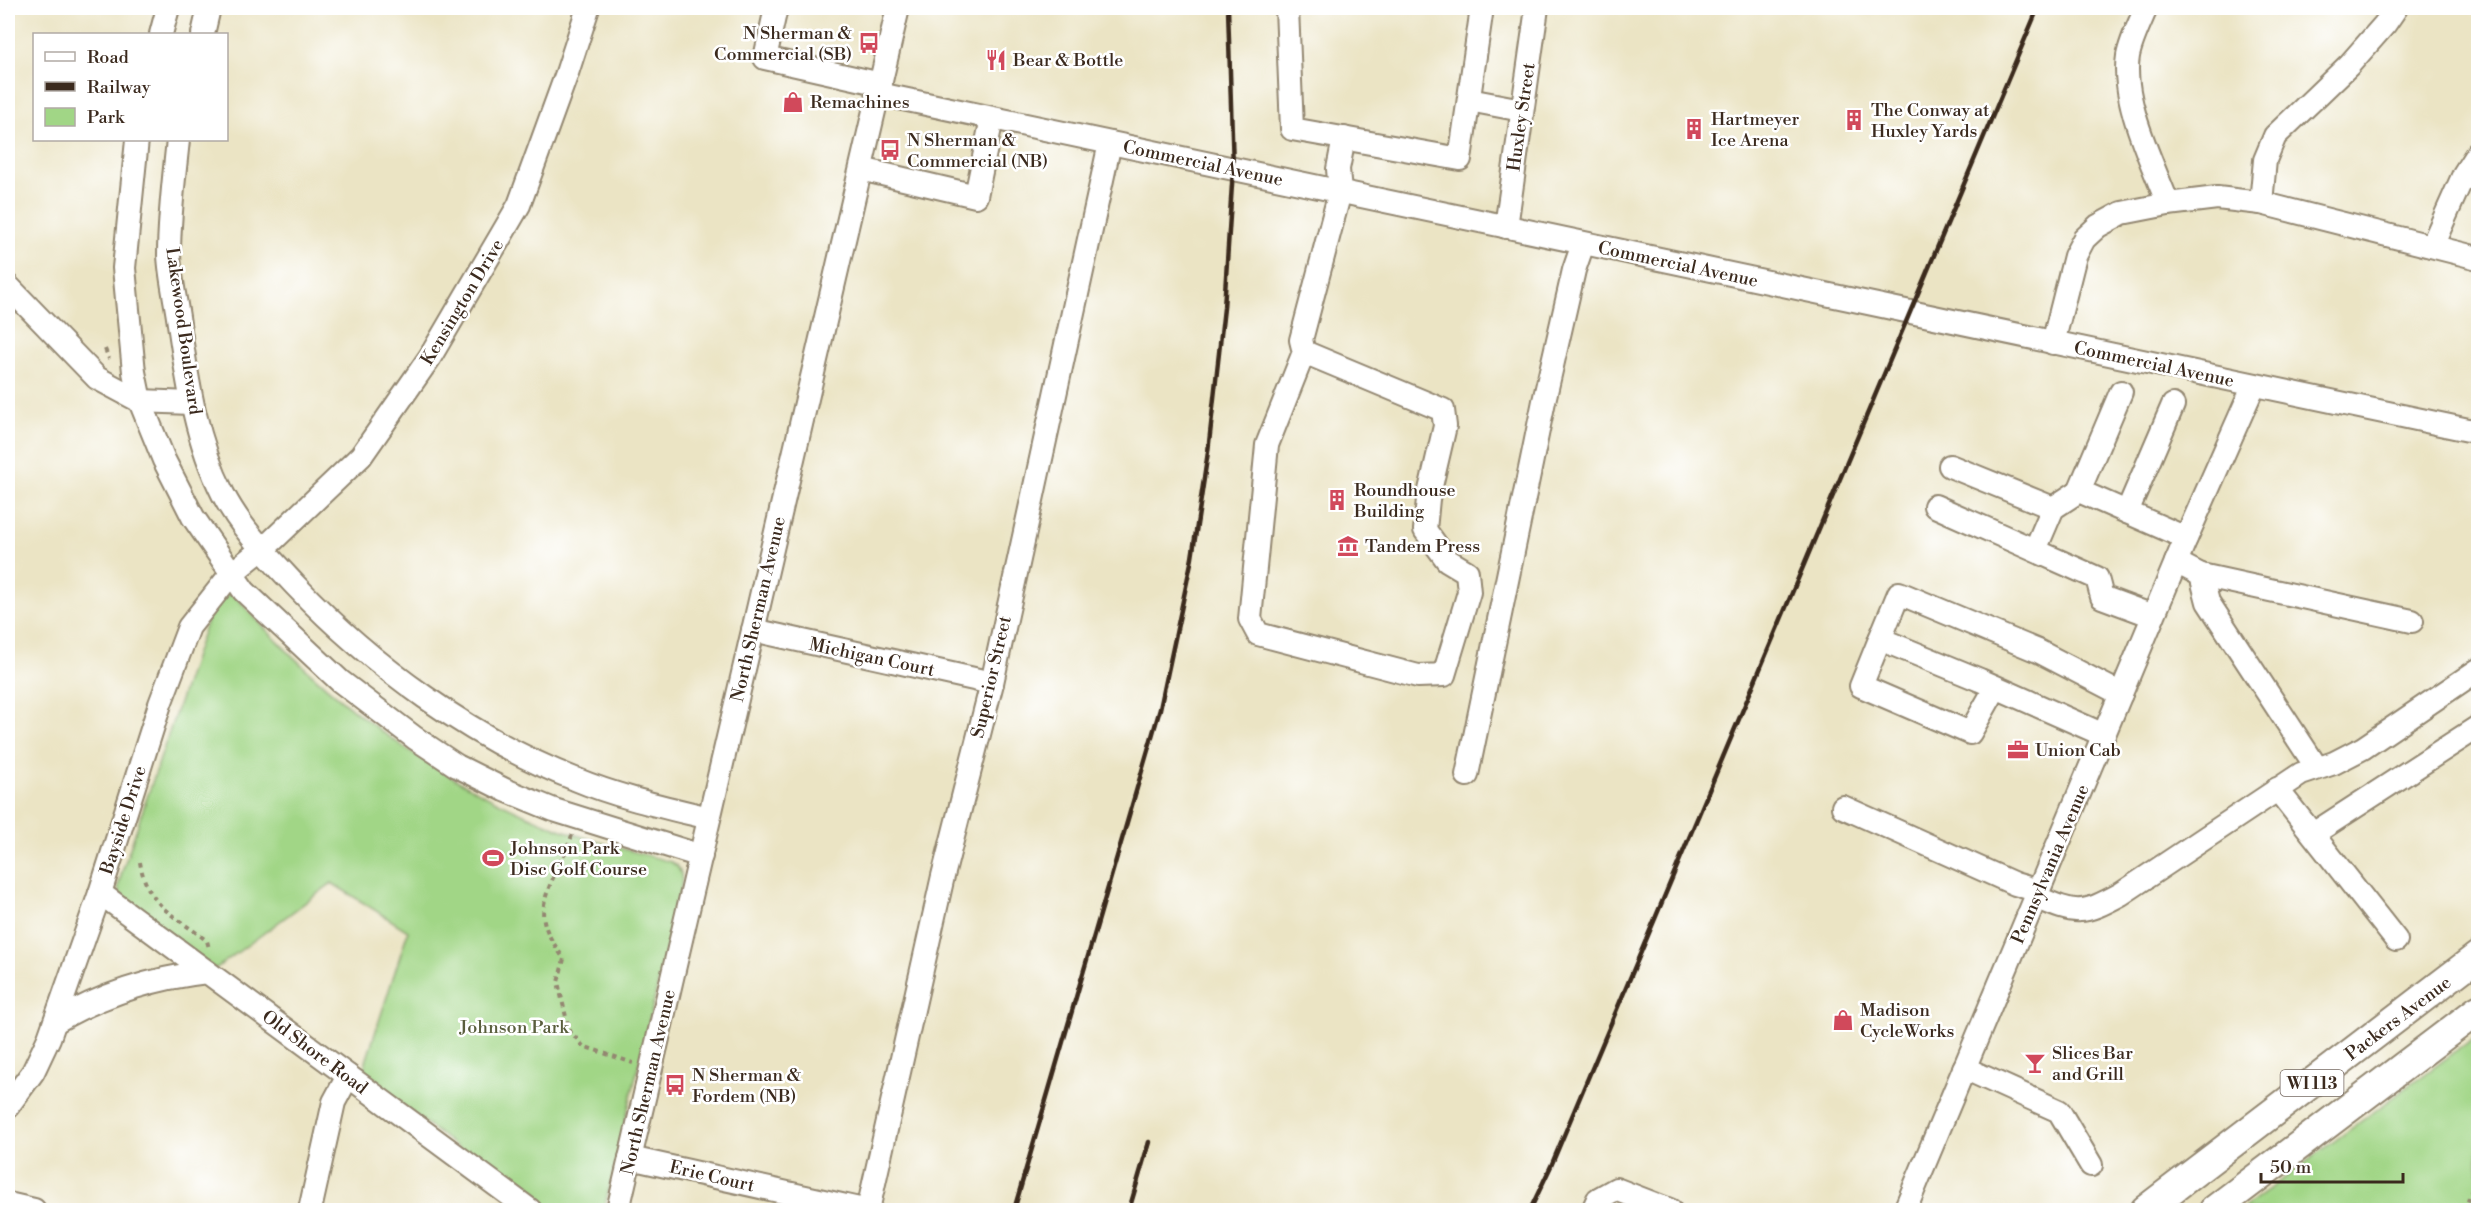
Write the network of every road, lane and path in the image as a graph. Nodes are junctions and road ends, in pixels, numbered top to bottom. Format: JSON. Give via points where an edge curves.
{"nodes":[{"id":1,"x":168,"y":8,"type":"edge"},
{"id":2,"x":209,"y":8,"type":"edge"},
{"id":3,"x":588,"y":8,"type":"edge"},
{"id":4,"x":776,"y":8,"type":"edge"},
{"id":5,"x":898,"y":8,"type":"edge"},
{"id":6,"x":1287,"y":8,"type":"edge"},
{"id":7,"x":1482,"y":8,"type":"edge"},
{"id":8,"x":1537,"y":8,"type":"edge"},
{"id":9,"x":2146,"y":8,"type":"edge"},
{"id":10,"x":2396,"y":8,"type":"edge"},
{"id":11,"x":161,"y":33,"type":"edge"},
{"id":12,"x":203,"y":33,"type":"edge"},
{"id":13,"x":880,"y":89,"type":"junction"},
{"id":14,"x":1469,"y":100,"type":"junction"},
{"id":15,"x":1522,"y":110,"type":"junction"},
{"id":16,"x":992,"y":118,"type":"junction"},
{"id":17,"x":1344,"y":138,"type":"junction"},
{"id":18,"x":137,"y":141,"type":"edge"},
{"id":19,"x":178,"y":141,"type":"edge"},
{"id":20,"x":1110,"y":143,"type":"junction"},
{"id":21,"x":2478,"y":152,"type":"edge"},
{"id":22,"x":861,"y":169,"type":"junction"},
{"id":23,"x":1340,"y":192,"type":"junction"},
{"id":24,"x":2261,"y":203,"type":"junction"},
{"id":25,"x":2168,"y":204,"type":"junction"},
{"id":26,"x":1506,"y":227,"type":"junction"},
{"id":27,"x":1583,"y":244,"type":"junction"},
{"id":28,"x":2432,"y":246,"type":"junction"},
{"id":29,"x":2478,"y":258,"type":"edge"},
{"id":30,"x":8,"y":286,"type":"edge"},
{"id":31,"x":2053,"y":343,"type":"junction"},
{"id":32,"x":1304,"y":352,"type":"junction"},
{"id":33,"x":2254,"y":385,"type":"junction"},
{"id":34,"x":2121,"y":392,"type":"dead end"},
{"id":35,"x":141,"y":400,"type":"junction"},
{"id":36,"x":191,"y":402,"type":"junction"},
{"id":37,"x":2173,"y":405,"type":"dead end"},
{"id":38,"x":2478,"y":432,"type":"edge"},
{"id":39,"x":1950,"y":466,"type":"dead end"},
{"id":40,"x":2079,"y":491,"type":"junction"},
{"id":41,"x":1935,"y":506,"type":"dead end"},
{"id":42,"x":2053,"y":508,"type":"junction"},
{"id":43,"x":2127,"y":512,"type":"junction"},
{"id":44,"x":2186,"y":538,"type":"junction"},
{"id":45,"x":260,"y":548,"type":"junction"},
{"id":46,"x":2035,"y":550,"type":"junction"},
{"id":47,"x":2176,"y":562,"type":"junction"},
{"id":48,"x":231,"y":574,"type":"junction"},
{"id":49,"x":2201,"y":575,"type":"junction"},
{"id":50,"x":2153,"y":616,"type":"junction"},
{"id":51,"x":2412,"y":621,"type":"dead end"},
{"id":52,"x":753,"y":630,"type":"junction"},
{"id":53,"x":1880,"y":639,"type":"junction"},
{"id":54,"x":2478,"y":670,"type":"edge"},
{"id":55,"x":992,"y":683,"type":"junction"},
{"id":56,"x":1996,"y":687,"type":"junction"},
{"id":57,"x":2121,"y":694,"type":"junction"},
{"id":58,"x":2478,"y":727,"type":"edge"},
{"id":59,"x":2104,"y":735,"type":"junction"},
{"id":60,"x":2317,"y":768,"type":"junction"},
{"id":61,"x":1467,"y":775,"type":"dead end"},
{"id":62,"x":2277,"y":789,"type":"junction"},
{"id":63,"x":641,"y":801,"type":"junction"},
{"id":64,"x":1843,"y":807,"type":"dead end"},
{"id":65,"x":579,"y":817,"type":"junction"},
{"id":66,"x":709,"y":818,"type":"junction"},
{"id":67,"x":2313,"y":834,"type":"junction"},
{"id":68,"x":634,"y":835,"type":"junction"},
{"id":69,"x":701,"y":856,"type":"junction"},
{"id":70,"x":100,"y":893,"type":"junction"},
{"id":71,"x":2038,"y":894,"type":"junction"},
{"id":72,"x":2396,"y":940,"type":"dead end"},
{"id":73,"x":2478,"y":956,"type":"edge"},
{"id":74,"x":207,"y":972,"type":"junction"},
{"id":75,"x":2478,"y":1010,"type":"edge"},
{"id":76,"x":55,"y":1022,"type":"junction"},
{"id":77,"x":633,"y":1063,"type":"dead end"},
{"id":78,"x":1964,"y":1068,"type":"junction"},
{"id":79,"x":348,"y":1076,"type":"junction"},
{"id":80,"x":8,"y":1106,"type":"edge"},
{"id":81,"x":630,"y":1158,"type":"junction"},
{"id":82,"x":2091,"y":1165,"type":"dead end"},
{"id":83,"x":2478,"y":1172,"type":"edge"},
{"id":84,"x":8,"y":1204,"type":"edge"},
{"id":85,"x":34,"y":1210,"type":"edge"},
{"id":86,"x":310,"y":1210,"type":"edge"},
{"id":87,"x":530,"y":1210,"type":"edge"},
{"id":88,"x":618,"y":1210,"type":"edge"},
{"id":89,"x":866,"y":1210,"type":"edge"},
{"id":90,"x":1593,"y":1210,"type":"edge"},
{"id":91,"x":1670,"y":1210,"type":"edge"},
{"id":92,"x":1905,"y":1210,"type":"edge"},
{"id":93,"x":2145,"y":1210,"type":"edge"},
{"id":94,"x":2214,"y":1210,"type":"edge"},
{"id":95,"x":2465,"y":1210,"type":"edge"}],
"edges":[{"from":1,"to":11,"type":"street"},
{"from":2,"to":12,"type":"street"},
{"from":3,"to":45,"type":"street","name":"Kensington Drive","via":[[519,204],[430,357],[361,456]]},
{"from":4,"to":13,"type":"street","name":"Commercial Avenue","via":[[765,58]]},
{"from":5,"to":13,"type":"street","name":"North Sherman Avenue"},
{"from":6,"to":17,"type":"street","via":[[1292,129]]},
{"from":7,"to":14,"type":"street"},
{"from":8,"to":15,"type":"street","name":"Huxley Street"},
{"from":9,"to":25,"type":"street","via":[[2128,55],[2127,82]]},
{"from":10,"to":24,"type":"street","via":[[2349,65],[2275,136],[2265,160]]},
{"from":13,"to":16,"type":"street","name":"Commercial Avenue"},
{"from":13,"to":22,"type":"street","name":"North Sherman Avenue"},
{"from":14,"to":15,"type":"street"},
{"from":14,"to":17,"type":"street","via":[[1460,159]]},
{"from":15,"to":26,"type":"street","name":"Huxley Street"},
{"from":16,"to":20,"type":"street","name":"Commercial Avenue"},
{"from":16,"to":22,"type":"street","via":[[976,196]]},
{"from":17,"to":23,"type":"street","via":[[1338,169]]},
{"from":18,"to":35,"type":"street","via":[[124,268],[134,372]]},
{"from":19,"to":36,"type":"street","name":"Lakewood Boulevard","via":[[169,257]]},
{"from":20,"to":23,"type":"street","name":"Commercial Avenue"},
{"from":20,"to":55,"type":"street","name":"Superior Street"},
{"from":21,"to":28,"type":"street"},
{"from":22,"to":52,"type":"street","name":"North Sherman Avenue"},
{"from":23,"to":26,"type":"street","name":"Commercial Avenue"},
{"from":23,"to":32,"type":"street","via":[[1301,340]]},
{"from":24,"to":25,"type":"street","via":[[2217,198]]},
{"from":24,"to":28,"type":"street"},
{"from":25,"to":31,"type":"street","via":[[2122,213],[2084,238],[2075,256]]},
{"from":26,"to":27,"type":"street","name":"Commercial Avenue"},
{"from":27,"to":31,"type":"street","name":"Commercial Avenue"},
{"from":27,"to":61,"type":"street","via":[[1544,401]]},
{"from":28,"to":29,"type":"street"},
{"from":30,"to":35,"type":"street","via":[[98,378]]},
{"from":31,"to":33,"type":"street","name":"Commercial Avenue"},
{"from":32,"to":32,"type":"street","via":[[1443,410],[1445,426],[1425,530],[1447,560],[1467,572],[1469,592],[1444,675],[1418,676],[1257,634],[1250,619],[1267,445]]},
{"from":33,"to":38,"type":"street","name":"Commercial Avenue"},
{"from":33,"to":44,"type":"street","name":"Pennsylvania Avenue"},
{"from":34,"to":40,"type":"street"},
{"from":35,"to":36,"type":"street"},
{"from":35,"to":48,"type":"street","via":[[177,489]]},
{"from":36,"to":45,"type":"street","name":"Lakewood Boulevard","via":[[224,495]]},
{"from":37,"to":43,"type":"street"},
{"from":39,"to":42,"type":"street"},
{"from":40,"to":42,"type":"street"},
{"from":40,"to":43,"type":"street"},
{"from":41,"to":46,"type":"street"},
{"from":42,"to":46,"type":"street"},
{"from":43,"to":44,"type":"street"},
{"from":44,"to":47,"type":"street","name":"Pennsylvania Avenue"},
{"from":45,"to":48,"type":"street","name":"Bayside Drive"},
{"from":45,"to":63,"type":"street","name":"Lakewood Boulevard","via":[[319,609],[385,666],[452,715],[512,751],[575,780]]},
{"from":46,"to":50,"type":"street","via":[[2097,578],[2102,597]]},
{"from":47,"to":49,"type":"street"},
{"from":47,"to":50,"type":"street","name":"Pennsylvania Avenue"},
{"from":48,"to":65,"type":"street","via":[[339,681],[415,738],[456,766],[505,790]]},
{"from":48,"to":70,"type":"street","name":"Bayside Drive","via":[[183,640]]},
{"from":49,"to":51,"type":"street"},
{"from":49,"to":60,"type":"street","via":[[2208,602]]},
{"from":50,"to":57,"type":"street","name":"Pennsylvania Avenue"},
{"from":52,"to":55,"type":"street","name":"Michigan Court"},
{"from":52,"to":66,"type":"street","name":"North Sherman Avenue"},
{"from":53,"to":56,"type":"street"},
{"from":53,"to":56,"type":"street","via":[[1861,686],[1970,733]]},
{"from":53,"to":57,"type":"street","via":[[1899,593],[2038,651]]},
{"from":54,"to":60,"type":"street","via":[[2363,748]]},
{"from":55,"to":89,"type":"street","name":"Superior Street"},
{"from":56,"to":59,"type":"street"},
{"from":57,"to":59,"type":"street","name":"Pennsylvania Avenue"},
{"from":58,"to":67,"type":"street"},
{"from":59,"to":71,"type":"street","name":"Pennsylvania Avenue"},
{"from":60,"to":62,"type":"street"},
{"from":62,"to":67,"type":"street"},
{"from":62,"to":71,"type":"street","via":[[2095,908],[2079,912],[2064,909]]},
{"from":63,"to":66,"type":"street","name":"Lakewood Boulevard"},
{"from":63,"to":68,"type":"street"},
{"from":64,"to":71,"type":"street"},
{"from":65,"to":68,"type":"street"},
{"from":65,"to":77,"type":"path","via":[[548,891],[543,918],[549,937],[564,959],[558,982],[569,1030],[584,1046]]},
{"from":66,"to":69,"type":"street","name":"North Sherman Avenue"},
{"from":67,"to":72,"type":"street"},
{"from":68,"to":69,"type":"street"},
{"from":69,"to":81,"type":"street","name":"North Sherman Avenue"},
{"from":70,"to":74,"type":"street","name":"Old Shore Road"},
{"from":70,"to":76,"type":"street","name":"Bayside Drive"},
{"from":71,"to":78,"type":"street","name":"Pennsylvania Avenue"},
{"from":73,"to":93,"type":"main road","name":"Packers Avenue","number":"WI 113"},
{"from":74,"to":76,"type":"street","via":[[178,975],[131,988]]},
{"from":74,"to":79,"type":"street","name":"Old Shore Road"},
{"from":75,"to":94,"type":"main road","number":"WI 113"},
{"from":76,"to":80,"type":"street","name":"Bayside Drive","via":[[33,1072]]},
{"from":78,"to":82,"type":"street","via":[[2059,1111]]},
{"from":78,"to":92,"type":"street","name":"Pennsylvania Avenue"},
{"from":79,"to":86,"type":"street","via":[[334,1102]]},
{"from":79,"to":87,"type":"street","name":"Old Shore Road"},
{"from":81,"to":88,"type":"street","name":"North Sherman Avenue"},
{"from":81,"to":89,"type":"street","name":"Erie Court"},
{"from":83,"to":95,"type":"path"},
{"from":84,"to":85,"type":"street"},
{"from":90,"to":91,"type":"street","via":[[1598,1199],[1616,1189]]}]}
